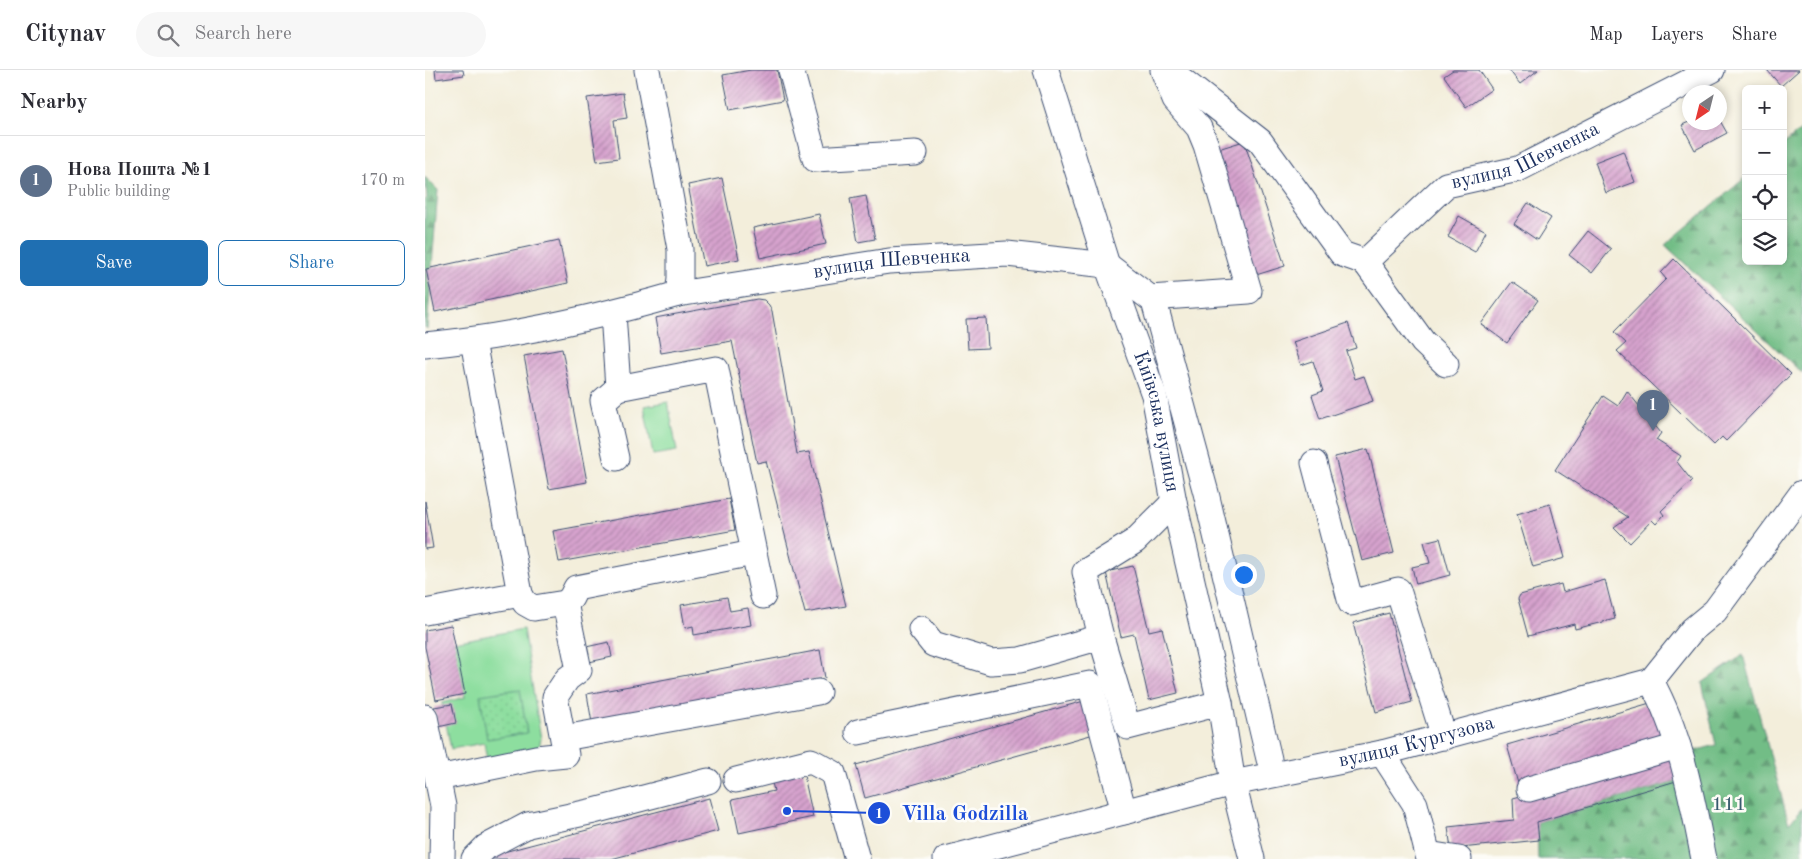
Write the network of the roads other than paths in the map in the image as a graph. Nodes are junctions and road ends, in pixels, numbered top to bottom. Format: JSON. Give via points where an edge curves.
{"nodes":[{"id":1,"x":647,"y":70,"type":"edge"},
{"id":2,"x":791,"y":70,"type":"edge"},
{"id":3,"x":1045,"y":70,"type":"edge"},
{"id":4,"x":1163,"y":70,"type":"edge"},
{"id":5,"x":1169,"y":70,"type":"edge"},
{"id":6,"x":1712,"y":70,"type":"edge"},
{"id":7,"x":915,"y":153,"type":"dead end"},
{"id":8,"x":1365,"y":262,"type":"junction"},
{"id":9,"x":1107,"y":265,"type":"junction"},
{"id":10,"x":678,"y":294,"type":"junction"},
{"id":11,"x":1153,"y":298,"type":"junction"},
{"id":12,"x":613,"y":313,"type":"junction"},
{"id":13,"x":473,"y":341,"type":"junction"},
{"id":14,"x":425,"y":345,"type":"edge"},
{"id":15,"x":1446,"y":364,"type":"dead end"},
{"id":16,"x":618,"y":388,"type":"junction"},
{"id":17,"x":616,"y":458,"type":"dead end"},
{"id":18,"x":1314,"y":463,"type":"dead end"},
{"id":19,"x":1802,"y":493,"type":"edge"},
{"id":20,"x":1174,"y":502,"type":"junction"},
{"id":21,"x":753,"y":553,"type":"junction"},
{"id":22,"x":520,"y":594,"type":"junction"},
{"id":23,"x":763,"y":596,"type":"dead end"},
{"id":24,"x":565,"y":603,"type":"junction"},
{"id":25,"x":425,"y":612,"type":"edge"},
{"id":26,"x":921,"y":629,"type":"dead end"},
{"id":27,"x":1101,"y":636,"type":"junction"},
{"id":28,"x":1651,"y":681,"type":"junction"},
{"id":29,"x":817,"y":692,"type":"dead end"},
{"id":30,"x":1220,"y":703,"type":"junction"},
{"id":31,"x":425,"y":717,"type":"edge"},
{"id":32,"x":858,"y":732,"type":"dead end"},
{"id":33,"x":1444,"y":737,"type":"junction"},
{"id":34,"x":564,"y":738,"type":"junction"},
{"id":35,"x":1678,"y":746,"type":"junction"},
{"id":36,"x":1382,"y":753,"type":"junction"},
{"id":37,"x":1269,"y":759,"type":"dead end"},
{"id":38,"x":438,"y":778,"type":"junction"},
{"id":39,"x":736,"y":780,"type":"dead end"},
{"id":40,"x":708,"y":781,"type":"dead end"},
{"id":41,"x":1233,"y":783,"type":"junction"},
{"id":42,"x":1529,"y":789,"type":"dead end"},
{"id":43,"x":434,"y":808,"type":"edge"},
{"id":44,"x":1124,"y":812,"type":"junction"},
{"id":45,"x":1429,"y":857,"type":"edge"},
{"id":46,"x":442,"y":859,"type":"edge"},
{"id":47,"x":474,"y":859,"type":"edge"},
{"id":48,"x":857,"y":859,"type":"edge"},
{"id":49,"x":946,"y":859,"type":"edge"},
{"id":50,"x":1252,"y":859,"type":"edge"},
{"id":51,"x":1459,"y":859,"type":"edge"},
{"id":52,"x":1705,"y":859,"type":"edge"}],
"edges":[{"from":1,"to":10,"type":"street","via":[[680,248]]},
{"from":2,"to":7,"type":"street","via":[[815,159]]},
{"from":3,"to":9,"type":"street","name":"Київська вулиця"},
{"from":4,"to":11,"type":"street","via":[[1175,100],[1199,128],[1206,145],[1249,292]]},
{"from":5,"to":8,"type":"street","via":[[1259,140],[1342,254]]},
{"from":6,"to":8,"type":"street","name":"вулиця Шевченка","via":[[1518,169],[1446,185]]},
{"from":8,"to":15,"type":"street","via":[[1423,342]]},
{"from":9,"to":10,"type":"street","name":"вулиця Шевченка","via":[[1007,254],[889,261]]},
{"from":9,"to":11,"type":"street"},
{"from":9,"to":20,"type":"street","name":"Київська вулиця","via":[[1154,395]]},
{"from":10,"to":12,"type":"street","name":"вулиця Шевченка"},
{"from":11,"to":37,"type":"street","via":[[1207,493]]},
{"from":12,"to":13,"type":"street","name":"вулиця Шевченка"},
{"from":12,"to":16,"type":"street"},
{"from":13,"to":14,"type":"street","name":"вулиця Шевченка"},
{"from":13,"to":22,"type":"street"},
{"from":16,"to":17,"type":"street","via":[[603,401]]},
{"from":16,"to":21,"type":"street","via":[[716,369]]},
{"from":18,"to":33,"type":"street","via":[[1351,603],[1398,590]]},
{"from":19,"to":28,"type":"street","via":[[1715,611],[1692,630]]},
{"from":20,"to":27,"type":"street","via":[[1135,541],[1085,572]]},
{"from":20,"to":30,"type":"street","name":"Київська вулиця"},
{"from":21,"to":23,"type":"street"},
{"from":21,"to":24,"type":"street","via":[[576,588]]},
{"from":22,"to":24,"type":"street","via":[[525,603],[534,608]]},
{"from":22,"to":25,"type":"street"},
{"from":24,"to":34,"type":"street","via":[[579,670],[567,679],[555,697]]},
{"from":26,"to":27,"type":"street","via":[[933,644],[991,662],[1020,660]]},
{"from":27,"to":30,"type":"street","via":[[1128,726]]},
{"from":28,"to":33,"type":"street","name":"вулиця Кургузова"},
{"from":28,"to":35,"type":"street"},
{"from":29,"to":34,"type":"street"},
{"from":30,"to":41,"type":"street","name":"Київська вулиця"},
{"from":31,"to":38,"type":"street"},
{"from":32,"to":44,"type":"street","via":[[1090,684]]},
{"from":33,"to":36,"type":"street","name":"вулиця Кургузова"},
{"from":34,"to":38,"type":"street","via":[[566,755]]},
{"from":35,"to":42,"type":"street"},
{"from":35,"to":52,"type":"street"},
{"from":36,"to":41,"type":"street","name":"вулиця Кургузова"},
{"from":36,"to":45,"type":"street","via":[[1415,804]]},
{"from":38,"to":43,"type":"street"},
{"from":39,"to":48,"type":"street","via":[[811,761],[833,773]]},
{"from":40,"to":47,"type":"street","via":[[529,825],[486,847]]},
{"from":41,"to":44,"type":"street","name":"вулиця Кургузова"},
{"from":41,"to":50,"type":"street","name":"Київська вулиця"},
{"from":43,"to":46,"type":"street"},
{"from":44,"to":49,"type":"street","name":"вулиця Кургузова"},
{"from":45,"to":51,"type":"street"}]}
